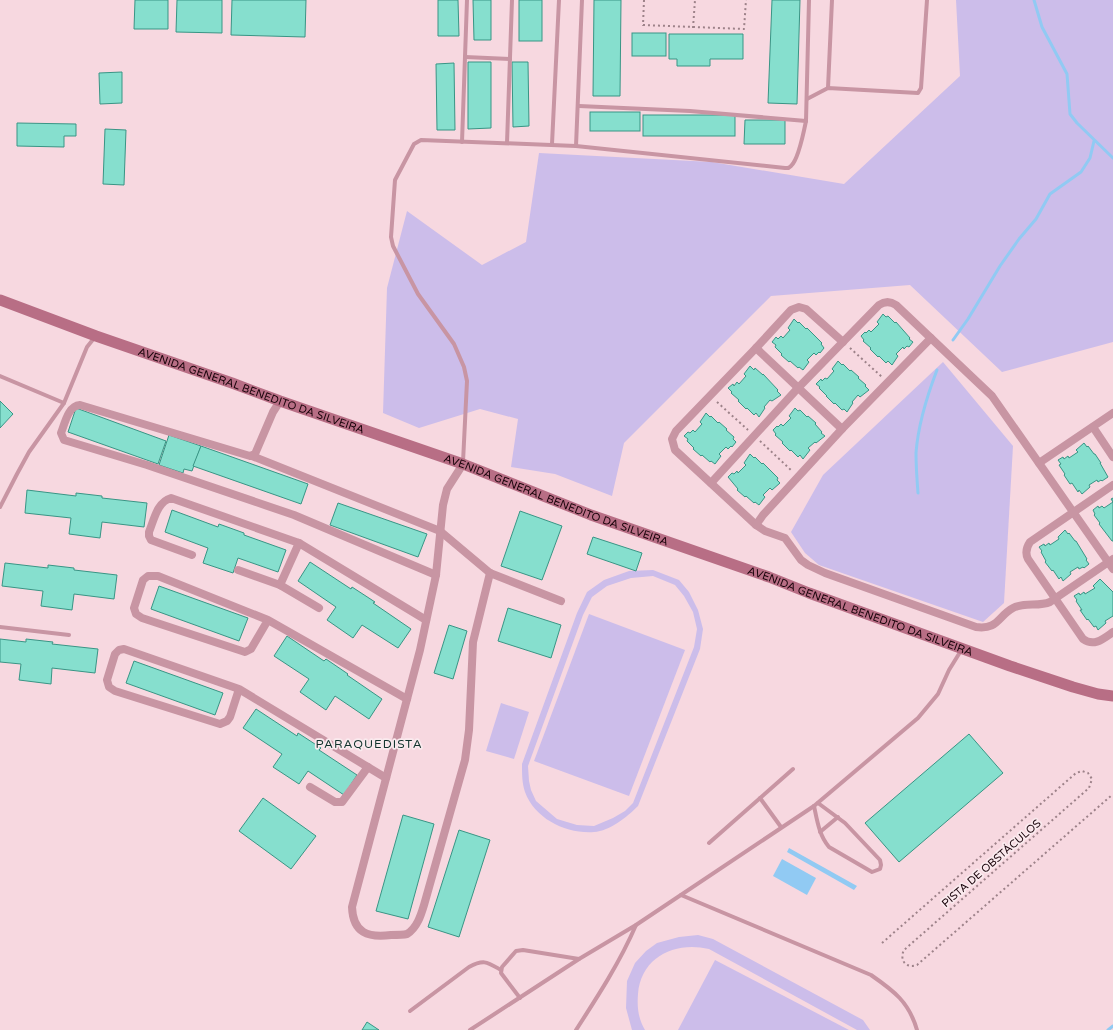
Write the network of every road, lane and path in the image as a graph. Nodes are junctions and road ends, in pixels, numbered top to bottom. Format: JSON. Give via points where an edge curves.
{"nodes":[{"id":1,"x":467,"y":0,"type":"edge"},
{"id":2,"x":512,"y":0,"type":"edge"},
{"id":3,"x":559,"y":0,"type":"edge"},
{"id":4,"x":582,"y":0,"type":"edge"},
{"id":5,"x":644,"y":0,"type":"edge"},
{"id":6,"x":694,"y":0,"type":"edge"},
{"id":7,"x":746,"y":0,"type":"edge"},
{"id":8,"x":809,"y":0,"type":"edge"},
{"id":9,"x":832,"y":0,"type":"edge"},
{"id":10,"x":927,"y":0,"type":"edge"},
{"id":11,"x":693,"y":28,"type":"junction"},
{"id":12,"x":465,"y":57,"type":"junction"},
{"id":13,"x":510,"y":59,"type":"junction"},
{"id":14,"x":828,"y":88,"type":"junction"},
{"id":15,"x":807,"y":99,"type":"junction"},
{"id":16,"x":579,"y":106,"type":"junction"},
{"id":17,"x":806,"y":121,"type":"junction"},
{"id":18,"x":462,"y":142,"type":"junction"},
{"id":19,"x":507,"y":143,"type":"junction"},
{"id":20,"x":552,"y":144,"type":"junction"},
{"id":21,"x":576,"y":146,"type":"junction"},
{"id":22,"x":0,"y":300,"type":"edge"},
{"id":23,"x":96,"y":336,"type":"junction"},
{"id":24,"x":931,"y":338,"type":"junction"},
{"id":25,"x":843,"y":342,"type":"junction"},
{"id":26,"x":756,"y":348,"type":"junction"},
{"id":27,"x":0,"y":376,"type":"edge"},
{"id":28,"x":887,"y":382,"type":"junction"},
{"id":29,"x":798,"y":388,"type":"junction"},
{"id":30,"x":280,"y":401,"type":"junction"},
{"id":31,"x":64,"y":403,"type":"junction"},
{"id":32,"x":1113,"y":412,"type":"edge"},
{"id":33,"x":1093,"y":427,"type":"junction"},
{"id":34,"x":842,"y":429,"type":"junction"},
{"id":35,"x":252,"y":456,"type":"junction"},
{"id":36,"x":1113,"y":457,"type":"edge"},
{"id":37,"x":1039,"y":463,"type":"junction"},
{"id":38,"x":463,"y":464,"type":"junction"},
{"id":39,"x":711,"y":482,"type":"junction"},
{"id":40,"x":1113,"y":485,"type":"edge"},
{"id":41,"x":0,"y":507,"type":"edge"},
{"id":42,"x":1074,"y":513,"type":"junction"},
{"id":43,"x":756,"y":525,"type":"junction"},
{"id":44,"x":440,"y":531,"type":"junction"},
{"id":45,"x":299,"y":543,"type":"junction"},
{"id":46,"x":192,"y":555,"type":"dead end"},
{"id":47,"x":1111,"y":563,"type":"edge"},
{"id":48,"x":238,"y":570,"type":"dead end"},
{"id":49,"x":490,"y":573,"type":"junction"},
{"id":50,"x":436,"y":575,"type":"junction"},
{"id":51,"x":280,"y":585,"type":"junction"},
{"id":52,"x":1055,"y":599,"type":"junction"},
{"id":53,"x":561,"y":601,"type":"dead end"},
{"id":54,"x":319,"y":608,"type":"dead end"},
{"id":55,"x":268,"y":620,"type":"junction"},
{"id":56,"x":426,"y":620,"type":"junction"},
{"id":57,"x":0,"y":627,"type":"edge"},
{"id":58,"x":1113,"y":632,"type":"edge"},
{"id":59,"x":69,"y":634,"type":"dead end"},
{"id":60,"x":962,"y":648,"type":"junction"},
{"id":61,"x":239,"y":689,"type":"junction"},
{"id":62,"x":1113,"y":696,"type":"edge"},
{"id":63,"x":407,"y":699,"type":"junction"},
{"id":64,"x":368,"y":767,"type":"junction"},
{"id":65,"x":793,"y":769,"type":"dead end"},
{"id":66,"x":386,"y":778,"type":"junction"},
{"id":67,"x":310,"y":787,"type":"dead end"},
{"id":68,"x":1112,"y":795,"type":"dead end"},
{"id":69,"x":760,"y":798,"type":"junction"},
{"id":70,"x":816,"y":804,"type":"junction"},
{"id":71,"x":838,"y":817,"type":"junction"},
{"id":72,"x":782,"y":827,"type":"junction"},
{"id":73,"x":820,"y":832,"type":"junction"},
{"id":74,"x":709,"y":843,"type":"dead end"},
{"id":75,"x":681,"y":895,"type":"junction"},
{"id":76,"x":636,"y":925,"type":"junction"},
{"id":77,"x":882,"y":942,"type":"dead end"},
{"id":78,"x":579,"y":959,"type":"junction"},
{"id":79,"x":501,"y":970,"type":"junction"},
{"id":80,"x":520,"y":998,"type":"junction"},
{"id":81,"x":410,"y":1012,"type":"dead end"},
{"id":82,"x":470,"y":1030,"type":"edge"},
{"id":83,"x":576,"y":1030,"type":"edge"},
{"id":84,"x":916,"y":1030,"type":"edge"}],
"edges":[{"from":1,"to":12,"type":"lane"},
{"from":2,"to":13,"type":"lane"},
{"from":3,"to":20,"type":"lane"},
{"from":4,"to":16,"type":"lane"},
{"from":5,"to":11,"type":"path","via":[[643,25]]},
{"from":6,"to":11,"type":"path"},
{"from":7,"to":11,"type":"path","via":[[744,29]]},
{"from":8,"to":15,"type":"lane"},
{"from":9,"to":14,"type":"lane"},
{"from":10,"to":14,"type":"lane","via":[[921,88],[918,93]]},
{"from":12,"to":13,"type":"lane"},
{"from":12,"to":18,"type":"lane"},
{"from":13,"to":19,"type":"lane"},
{"from":14,"to":15,"type":"lane"},
{"from":15,"to":17,"type":"lane"},
{"from":16,"to":17,"type":"lane","via":[[690,111]]},
{"from":16,"to":21,"type":"lane"},
{"from":17,"to":21,"type":"lane","via":[[800,146],[789,168]]},
{"from":18,"to":19,"type":"lane"},
{"from":18,"to":38,"type":"lane","via":[[421,140],[414,144],[395,180],[391,237],[393,246],[418,294],[454,344],[464,367],[467,381]]},
{"from":19,"to":20,"type":"lane"},
{"from":20,"to":21,"type":"lane"},
{"from":22,"to":23,"type":"main road","name":"AVENIDA GENERAL BENEDITO DA SILVEIRA"},
{"from":23,"to":30,"type":"main road","name":"AVENIDA GENERAL BENEDITO DA SILVEIRA"},
{"from":23,"to":31,"type":"lane","via":[[87,347]]},
{"from":24,"to":25,"type":"street","via":[[896,305],[887,302],[879,305]]},
{"from":24,"to":28,"type":"street"},
{"from":24,"to":37,"type":"street","via":[[992,396]]},
{"from":25,"to":26,"type":"street","via":[[806,309],[799,307],[789,312]]},
{"from":25,"to":28,"type":"path"},
{"from":25,"to":29,"type":"street"},
{"from":26,"to":29,"type":"street"},
{"from":26,"to":39,"type":"street","via":[[673,437],[675,450]]},
{"from":27,"to":31,"type":"lane"},
{"from":28,"to":34,"type":"street"},
{"from":29,"to":34,"type":"street"},
{"from":29,"to":39,"type":"street"},
{"from":30,"to":35,"type":"street"},
{"from":30,"to":38,"type":"main road","name":"AVENIDA GENERAL BENEDITO DA SILVEIRA"},
{"from":31,"to":41,"type":"lane","via":[[29,452]]},
{"from":32,"to":33,"type":"street"},
{"from":33,"to":36,"type":"street"},
{"from":33,"to":37,"type":"street"},
{"from":34,"to":43,"type":"street"},
{"from":35,"to":44,"type":"street"},
{"from":35,"to":50,"type":"street","via":[[80,405],[70,410],[61,433],[64,440],[294,515]]},
{"from":37,"to":42,"type":"street"},
{"from":38,"to":44,"type":"street","via":[[448,489]]},
{"from":38,"to":60,"type":"main road","name":"AVENIDA GENERAL BENEDITO DA SILVEIRA","via":[[591,516],[769,577]]},
{"from":39,"to":43,"type":"street"},
{"from":40,"to":42,"type":"street"},
{"from":42,"to":47,"type":"street"},
{"from":42,"to":52,"type":"street","via":[[1027,546],[1028,559]]},
{"from":43,"to":52,"type":"street","via":[[785,538],[801,560],[819,571],[976,627],[991,626],[1017,606],[1044,604]]},
{"from":44,"to":49,"type":"street"},
{"from":44,"to":50,"type":"street"},
{"from":45,"to":46,"type":"street","via":[[171,498],[165,500],[160,504],[149,536],[151,540]]},
{"from":45,"to":51,"type":"street"},
{"from":45,"to":56,"type":"street"},
{"from":47,"to":52,"type":"street"},
{"from":48,"to":51,"type":"street"},
{"from":49,"to":53,"type":"street"},
{"from":49,"to":66,"type":"street","via":[[473,642],[465,760],[424,905],[418,923],[406,934],[379,937],[366,935],[356,926],[352,906]]},
{"from":50,"to":56,"type":"street"},
{"from":51,"to":54,"type":"street"},
{"from":52,"to":58,"type":"street","via":[[1085,641],[1096,643]]},
{"from":55,"to":55,"type":"street","via":[[158,576],[148,576],[143,580],[134,608],[136,614],[142,618],[245,652],[251,649]]},
{"from":55,"to":63,"type":"street"},
{"from":56,"to":63,"type":"street"},
{"from":57,"to":59,"type":"lane"},
{"from":60,"to":62,"type":"main road","name":"AVENIDA GENERAL BENEDITO DA SILVEIRA","via":[[1073,687]]},
{"from":60,"to":70,"type":"lane","via":[[938,694],[918,718]]},
{"from":61,"to":61,"type":"street","via":[[124,649],[115,654],[107,680],[109,687],[115,692],[220,724],[230,717]]},
{"from":61,"to":64,"type":"street"},
{"from":63,"to":66,"type":"street"},
{"from":64,"to":66,"type":"street"},
{"from":64,"to":67,"type":"street","via":[[342,802],[335,802]]},
{"from":65,"to":69,"type":"lane"},
{"from":68,"to":77,"type":"path","name":"PISTA DE OBSTÁCULOS","via":[[917,965],[910,966],[904,963],[904,950],[1090,788],[1092,779],[1088,773],[1076,773]]},
{"from":69,"to":72,"type":"lane"},
{"from":69,"to":74,"type":"lane"},
{"from":70,"to":71,"type":"lane"},
{"from":70,"to":72,"type":"lane"},
{"from":70,"to":73,"type":"lane"},
{"from":71,"to":73,"type":"lane"},
{"from":71,"to":73,"type":"lane","via":[[880,860],[880,869],[872,872],[829,846],[824,842]]},
{"from":72,"to":75,"type":"lane"},
{"from":75,"to":76,"type":"lane"},
{"from":75,"to":84,"type":"lane","via":[[871,975],[890,988],[905,1003]]},
{"from":76,"to":78,"type":"lane"},
{"from":76,"to":83,"type":"lane","via":[[620,959]]},
{"from":78,"to":79,"type":"lane","via":[[520,950],[516,951]]},
{"from":78,"to":80,"type":"lane"},
{"from":79,"to":80,"type":"lane"},
{"from":79,"to":81,"type":"lane","via":[[488,962],[479,962]]},
{"from":80,"to":82,"type":"lane"}]}
